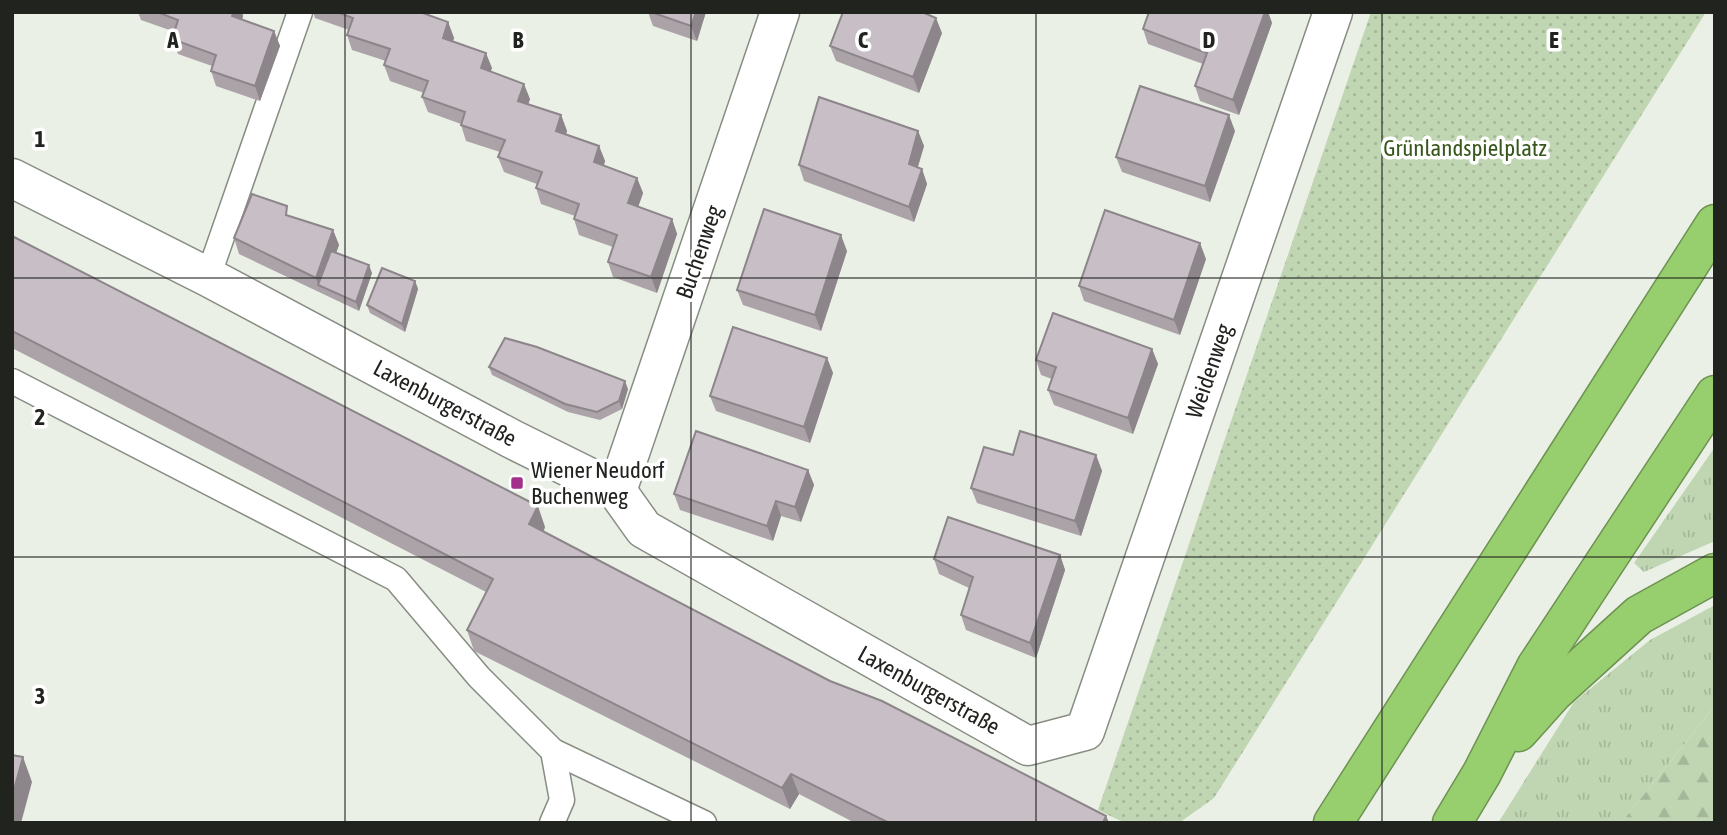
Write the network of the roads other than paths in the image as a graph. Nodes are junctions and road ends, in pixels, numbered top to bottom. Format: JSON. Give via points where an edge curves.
{"nodes":[{"id":1,"x":300,"y":12,"type":"edge"},
{"id":2,"x":780,"y":12,"type":"edge"},
{"id":3,"x":1333,"y":12,"type":"edge"},
{"id":4,"x":12,"y":178,"type":"edge"},
{"id":5,"x":1715,"y":195,"type":"edge"},
{"id":6,"x":1715,"y":225,"type":"edge"},
{"id":7,"x":1715,"y":242,"type":"edge"},
{"id":8,"x":1715,"y":255,"type":"edge"},
{"id":9,"x":208,"y":276,"type":"junction"},
{"id":10,"x":1676,"y":281,"type":"junction"},
{"id":11,"x":12,"y":381,"type":"edge"},
{"id":12,"x":1715,"y":395,"type":"edge"},
{"id":13,"x":617,"y":491,"type":"junction"},
{"id":14,"x":1715,"y":573,"type":"edge"},
{"id":15,"x":1085,"y":731,"type":"joint"},
{"id":16,"x":553,"y":751,"type":"junction"},
{"id":17,"x":1482,"y":774,"type":"junction"},
{"id":18,"x":552,"y":823,"type":"edge"},
{"id":19,"x":704,"y":823,"type":"edge"},
{"id":20,"x":1333,"y":823,"type":"edge"},
{"id":21,"x":1452,"y":823,"type":"edge"}],
"edges":[{"from":1,"to":9,"type":"lane"},
{"from":2,"to":13,"type":"street","name":"Buchenweg"},
{"from":3,"to":15,"type":"street","name":"Weidenweg"},
{"from":4,"to":9,"type":"street","name":"Laxenburgerstraße"},
{"from":5,"to":10,"type":"highway"},
{"from":6,"to":10,"type":"highway"},
{"from":7,"to":10,"type":"highway"},
{"from":8,"to":10,"type":"highway"},
{"from":9,"to":13,"type":"street","name":"Laxenburgerstraße"},
{"from":10,"to":20,"type":"highway"},
{"from":11,"to":16,"type":"lane","via":[[396,579],[479,677]]},
{"from":12,"to":17,"type":"highway","via":[[1536,667]]},
{"from":13,"to":15,"type":"street","name":"Laxenburgerstraße","via":[[643,529],[1028,746]]},
{"from":14,"to":17,"type":"highway","via":[[1639,615],[1553,693]]},
{"from":16,"to":18,"type":"lane","via":[[562,800]]},
{"from":16,"to":19,"type":"lane"},
{"from":17,"to":21,"type":"highway"}]}
